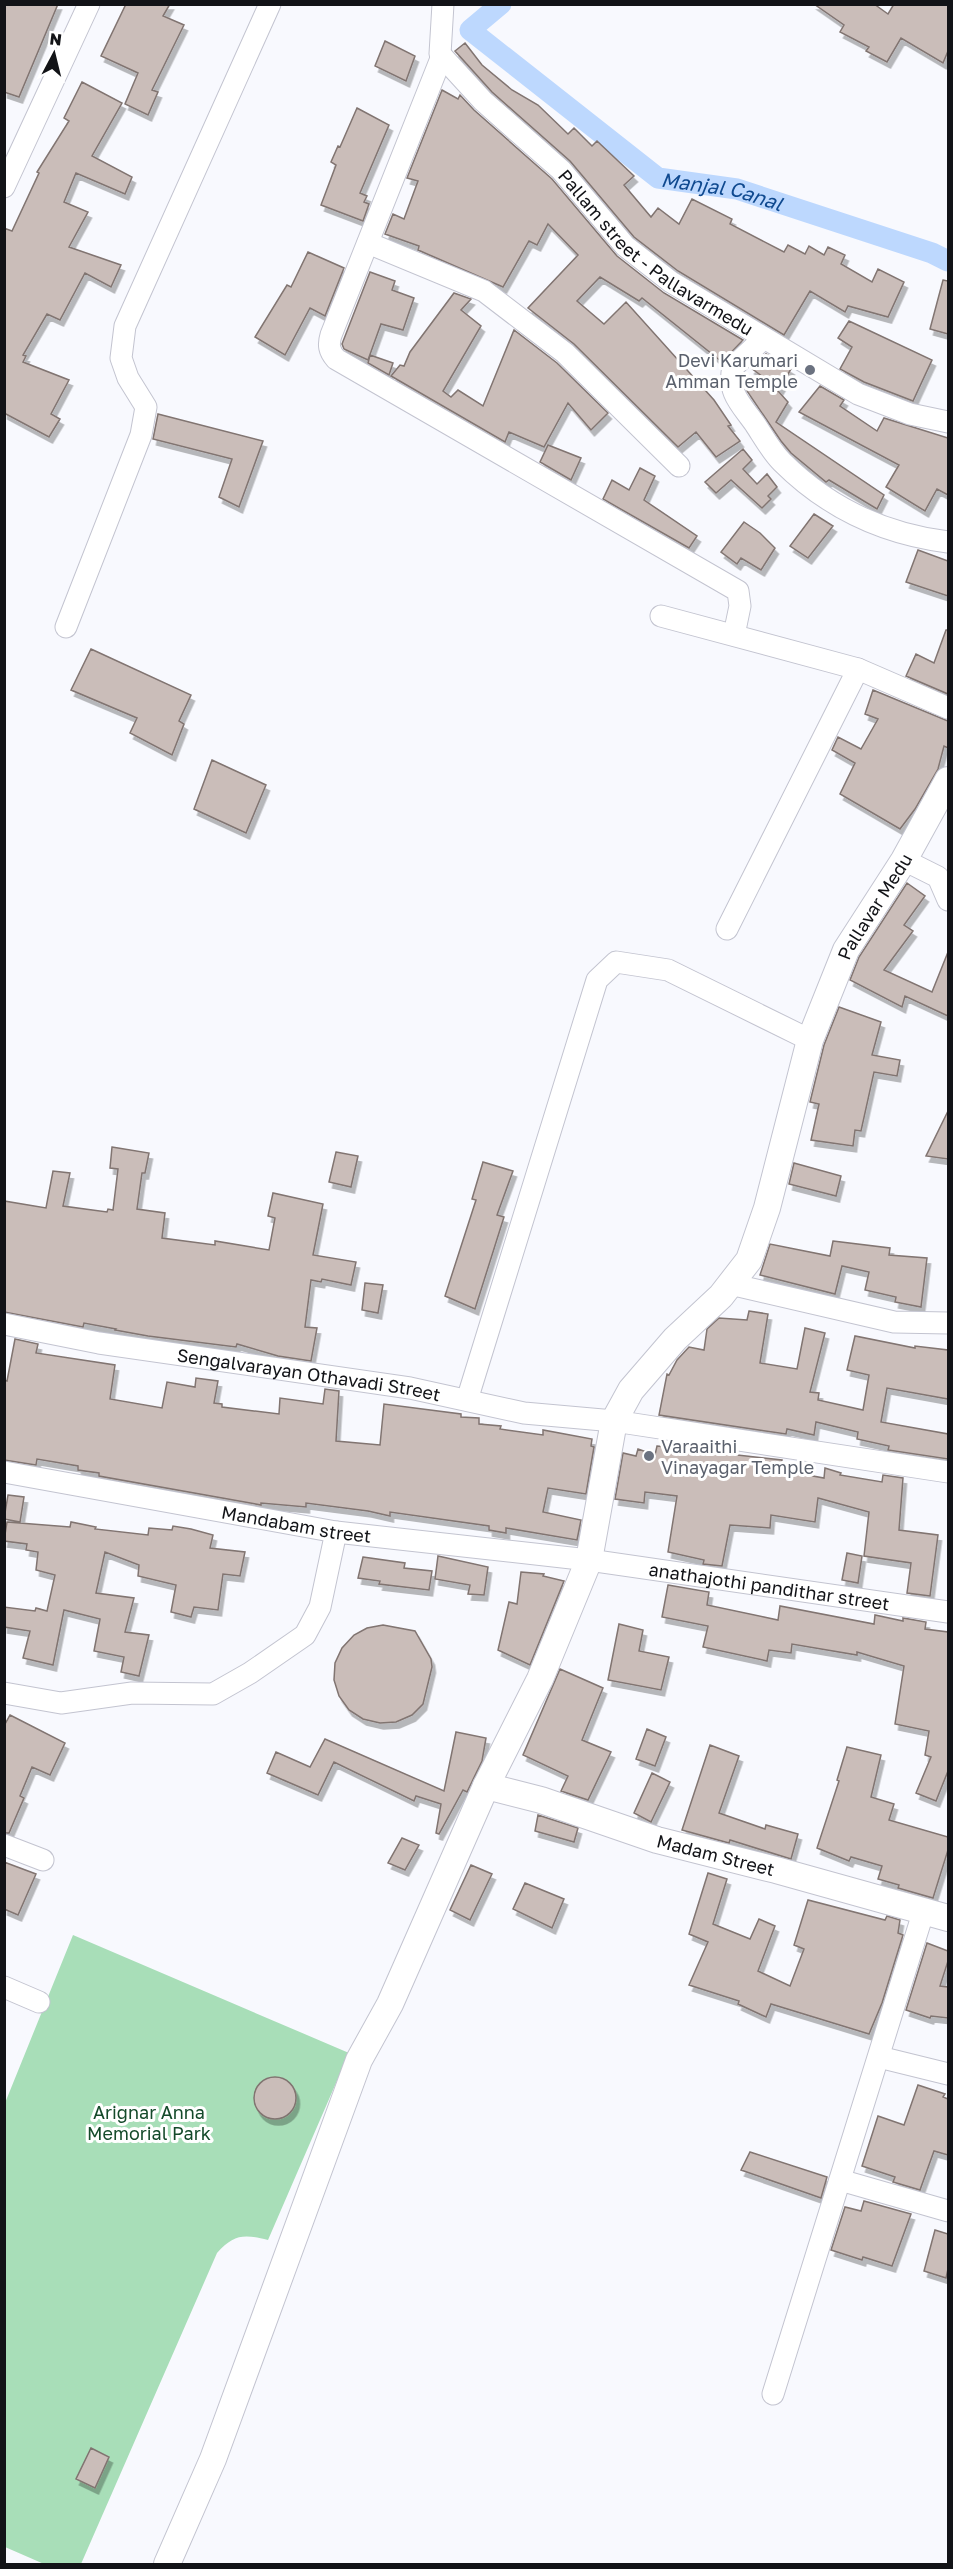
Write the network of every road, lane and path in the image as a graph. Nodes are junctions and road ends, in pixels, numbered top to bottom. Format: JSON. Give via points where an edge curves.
{"nodes":[{"id":1,"x":89,"y":4,"type":"edge"},
{"id":2,"x":270,"y":4,"type":"edge"},
{"id":3,"x":443,"y":4,"type":"edge"},
{"id":4,"x":442,"y":56,"type":"junction"},
{"id":5,"x":4,"y":187,"type":"edge"},
{"id":6,"x":368,"y":243,"type":"junction"},
{"id":7,"x":764,"y":338,"type":"junction"},
{"id":8,"x":948,"y":422,"type":"edge"},
{"id":9,"x":678,"y":466,"type":"dead end"},
{"id":10,"x":948,"y":542,"type":"edge"},
{"id":11,"x":661,"y":616,"type":"dead end"},
{"id":12,"x":66,"y":627,"type":"dead end"},
{"id":13,"x":734,"y":635,"type":"junction"},
{"id":14,"x":858,"y":669,"type":"junction"},
{"id":15,"x":948,"y":708,"type":"edge"},
{"id":16,"x":948,"y":780,"type":"edge"},
{"id":17,"x":904,"y":860,"type":"junction"},
{"id":18,"x":943,"y":875,"type":"edge"},
{"id":19,"x":948,"y":900,"type":"edge"},
{"id":20,"x":728,"y":929,"type":"dead end"},
{"id":21,"x":810,"y":1040,"type":"junction"},
{"id":22,"x":730,"y":1284,"type":"junction"},
{"id":23,"x":948,"y":1323,"type":"edge"},
{"id":24,"x":4,"y":1324,"type":"edge"},
{"id":25,"x":467,"y":1400,"type":"junction"},
{"id":26,"x":614,"y":1421,"type":"junction"},
{"id":27,"x":4,"y":1472,"type":"edge"},
{"id":28,"x":948,"y":1472,"type":"edge"},
{"id":29,"x":336,"y":1532,"type":"junction"},
{"id":30,"x":589,"y":1560,"type":"junction"},
{"id":31,"x":948,"y":1612,"type":"edge"},
{"id":32,"x":7,"y":1700,"type":"edge"},
{"id":33,"x":486,"y":1786,"type":"junction"},
{"id":34,"x":4,"y":1845,"type":"edge"},
{"id":35,"x":43,"y":1860,"type":"dead end"},
{"id":36,"x":924,"y":1910,"type":"junction"},
{"id":37,"x":948,"y":1918,"type":"edge"},
{"id":38,"x":4,"y":1987,"type":"edge"},
{"id":39,"x":39,"y":2002,"type":"dead end"},
{"id":40,"x":879,"y":2057,"type":"junction"},
{"id":41,"x":948,"y":2074,"type":"edge"},
{"id":42,"x":840,"y":2180,"type":"junction"},
{"id":43,"x":948,"y":2211,"type":"edge"},
{"id":44,"x":773,"y":2394,"type":"dead end"},
{"id":45,"x":167,"y":2565,"type":"edge"}],
"edges":[{"from":1,"to":5,"type":"street"},
{"from":2,"to":12,"type":"street","via":[[125,326],[121,358],[146,406],[141,435]]},
{"from":3,"to":4,"type":"street"},
{"from":4,"to":6,"type":"street"},
{"from":4,"to":7,"type":"street","name":"Pallam street - Pallavarmedu","via":[[483,102],[561,170],[625,246],[671,282]]},
{"from":6,"to":9,"type":"street","via":[[484,291],[564,353]]},
{"from":6,"to":13,"type":"street","via":[[331,334],[330,353],[738,591],[741,606]]},
{"from":7,"to":8,"type":"street","name":"Pallam street - Pallavarmedu","via":[[858,394],[910,414]]},
{"from":7,"to":10,"type":"street","via":[[733,368],[732,392],[781,461],[827,499],[868,522]]},
{"from":11,"to":13,"type":"street"},
{"from":13,"to":14,"type":"street"},
{"from":14,"to":15,"type":"street"},
{"from":14,"to":20,"type":"street"},
{"from":16,"to":17,"type":"street","name":"Pallavar Medu"},
{"from":17,"to":18,"type":"street"},
{"from":17,"to":21,"type":"street","name":"Pallavar Medu","via":[[846,950]]},
{"from":18,"to":19,"type":"street"},
{"from":21,"to":22,"type":"street","name":"Pallavar Medu","via":[[767,1208],[749,1260]]},
{"from":21,"to":25,"type":"street","via":[[668,970],[616,962],[597,980]]},
{"from":22,"to":23,"type":"street","via":[[894,1322]]},
{"from":22,"to":26,"type":"street","name":"Pallavar Medu","via":[[631,1390]]},
{"from":24,"to":25,"type":"street","name":"Sengalvarayan Othavadi Street","via":[[99,1343],[410,1388]]},
{"from":25,"to":26,"type":"street","name":"Sengalvarayan Othavadi Street","via":[[524,1413]]},
{"from":26,"to":28,"type":"street","name":"Sengalvarayan Othavadi Street"},
{"from":26,"to":30,"type":"street","name":"Pallavar Medu"},
{"from":27,"to":29,"type":"street","name":"Mandabam street"},
{"from":29,"to":30,"type":"street","name":"Mandabam street"},
{"from":29,"to":32,"type":"street","via":[[320,1607],[305,1635],[213,1694],[132,1693],[61,1703]]},
{"from":30,"to":31,"type":"street","name":"anathajothi pandithar street"},
{"from":30,"to":33,"type":"street","name":"Pallavar Medu","via":[[540,1679]]},
{"from":33,"to":36,"type":"street","name":"Madam Street","via":[[541,1800],[657,1840]]},
{"from":33,"to":45,"type":"street","name":"Pallavar Medu","via":[[390,2004],[359,2060],[213,2459]]},
{"from":34,"to":35,"type":"street"},
{"from":36,"to":37,"type":"street","name":"Madam Street"},
{"from":36,"to":40,"type":"street"},
{"from":38,"to":39,"type":"street"},
{"from":40,"to":41,"type":"street"},
{"from":40,"to":42,"type":"street"},
{"from":42,"to":43,"type":"street"},
{"from":42,"to":44,"type":"street"}]}
